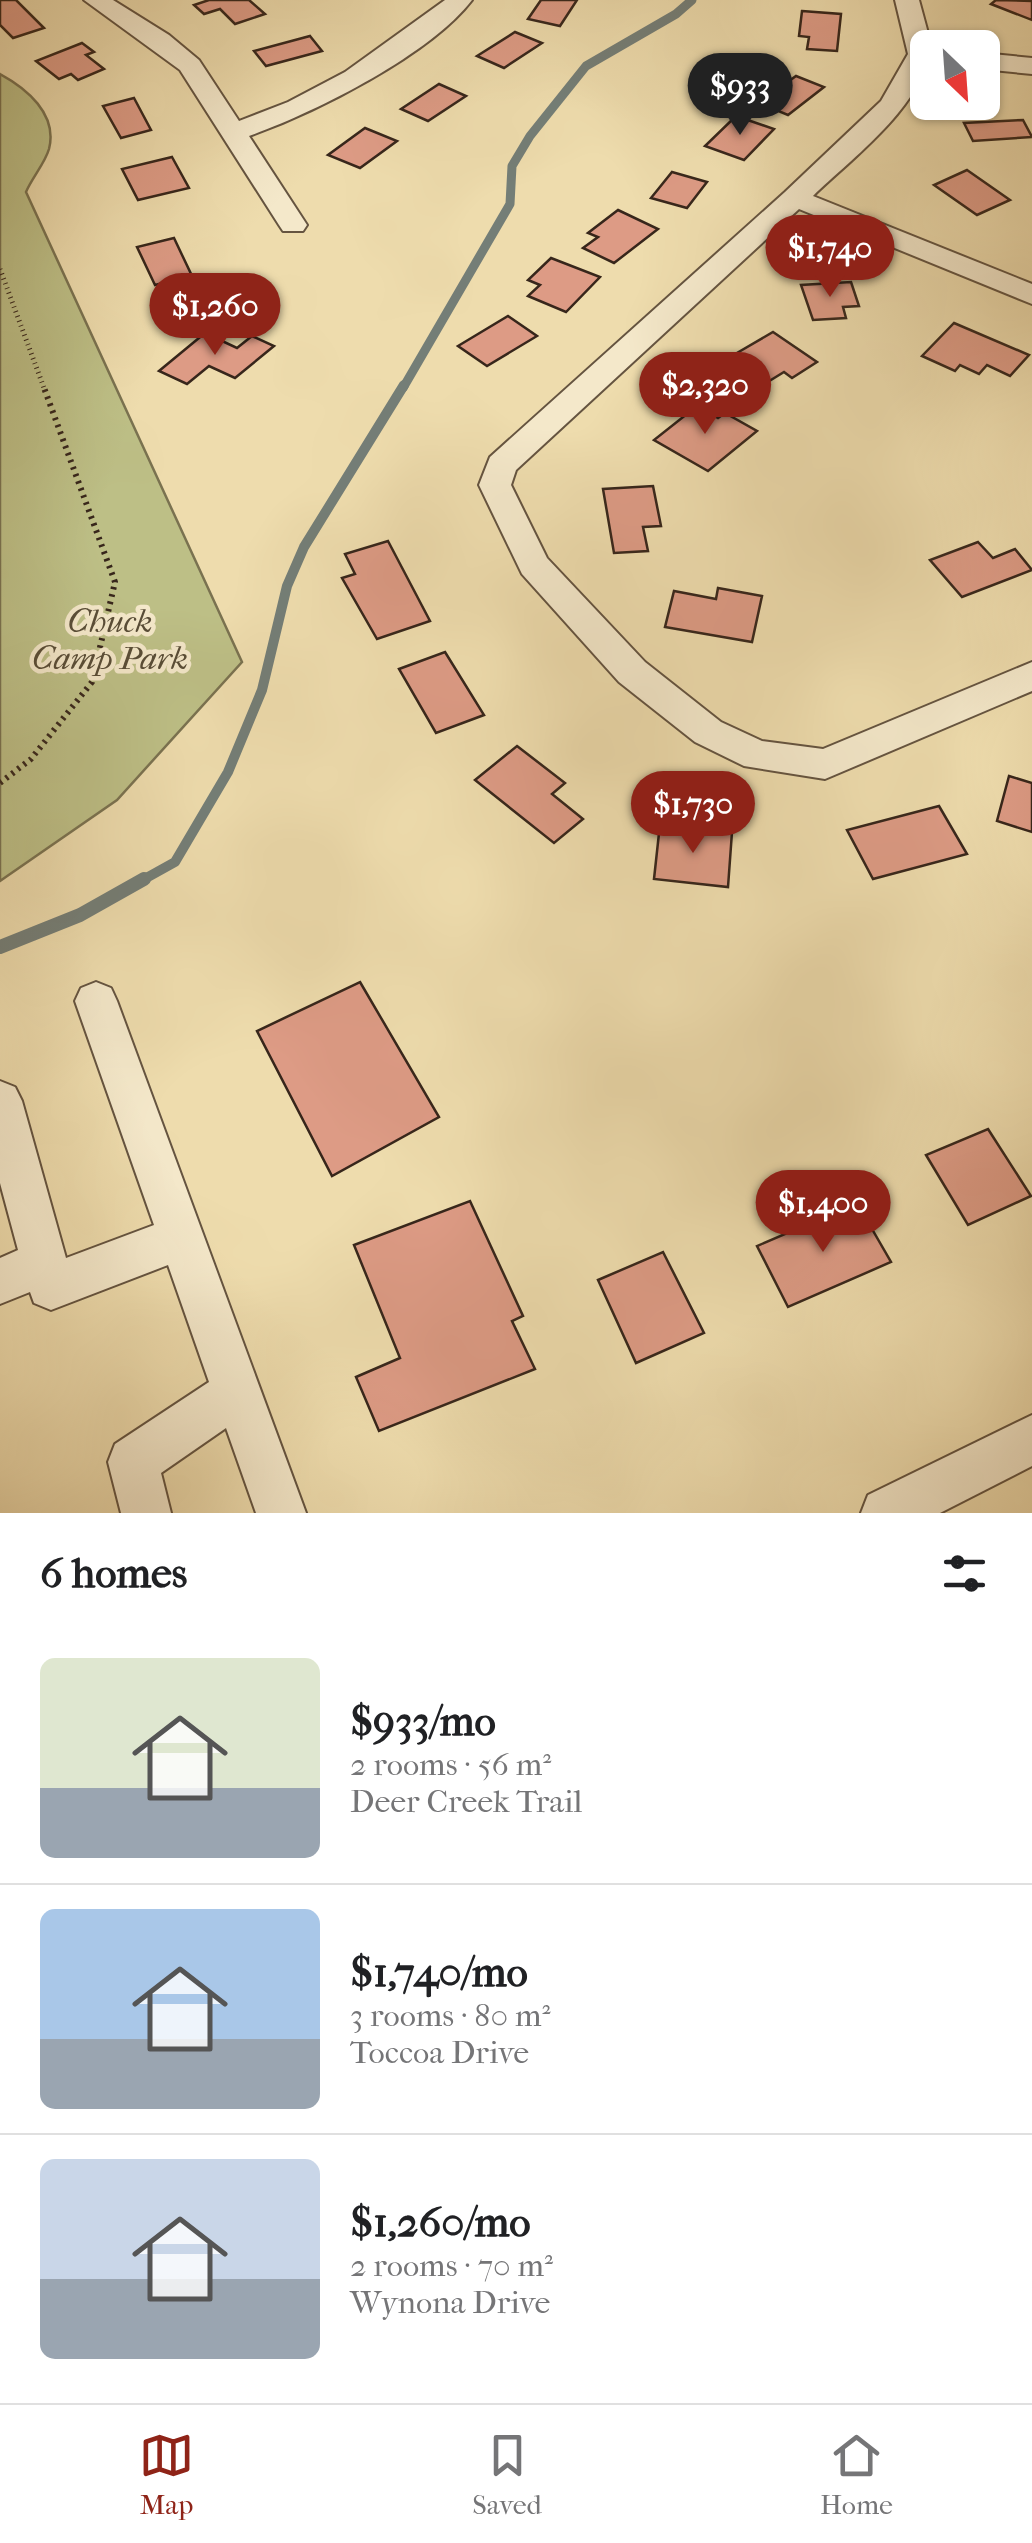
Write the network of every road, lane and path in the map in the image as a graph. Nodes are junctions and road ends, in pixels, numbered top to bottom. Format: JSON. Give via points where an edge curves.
{"nodes":[{"id":1,"x":96,"y":0,"type":"edge"},
{"id":2,"x":460,"y":0,"type":"edge"},
{"id":3,"x":908,"y":0,"type":"edge"},
{"id":4,"x":917,"y":30,"type":"edge"},
{"id":5,"x":1000,"y":63,"type":"edge"},
{"id":6,"x":1032,"y":66,"type":"edge"},
{"id":7,"x":910,"y":75,"type":"edge"},
{"id":8,"x":235,"y":132,"type":"junction"},
{"id":9,"x":794,"y":198,"type":"junction"},
{"id":10,"x":293,"y":225,"type":"dead end"},
{"id":11,"x":0,"y":269,"type":"edge"},
{"id":12,"x":1032,"y":296,"type":"edge"},
{"id":13,"x":1032,"y":676,"type":"edge"},
{"id":14,"x":0,"y":783,"type":"edge"},
{"id":15,"x":96,"y":1001,"type":"dead end"},
{"id":16,"x":0,"y":1101,"type":"edge"},
{"id":17,"x":182,"y":1237,"type":"junction"},
{"id":18,"x":43,"y":1264,"type":"junction"},
{"id":19,"x":0,"y":1281,"type":"edge"},
{"id":20,"x":237,"y":1392,"type":"junction"},
{"id":21,"x":1032,"y":1440,"type":"edge"},
{"id":22,"x":146,"y":1513,"type":"edge"},
{"id":23,"x":280,"y":1513,"type":"edge"},
{"id":24,"x":886,"y":1513,"type":"edge"}],
"edges":[{"from":1,"to":8,"type":"street","via":[[190,66]]},
{"from":2,"to":8,"type":"street","via":[[354,79]]},
{"from":3,"to":4,"type":"street"},
{"from":5,"to":6,"type":"street"},
{"from":7,"to":9,"type":"street","via":[[891,104]]},
{"from":8,"to":10,"type":"street"},
{"from":9,"to":12,"type":"street"},
{"from":9,"to":13,"type":"street","via":[[501,464],[496,485],[534,565],[632,672],[708,732],[757,755],[824,764]]},
{"from":11,"to":14,"type":"path","via":[[115,582],[92,682],[31,759]]},
{"from":15,"to":17,"type":"street"},
{"from":16,"to":18,"type":"street"},
{"from":17,"to":18,"type":"street","via":[[51,1286]]},
{"from":17,"to":20,"type":"street"},
{"from":18,"to":19,"type":"street"},
{"from":20,"to":22,"type":"street","via":[[133,1462]]},
{"from":20,"to":23,"type":"street"},
{"from":21,"to":24,"type":"street"}]}
